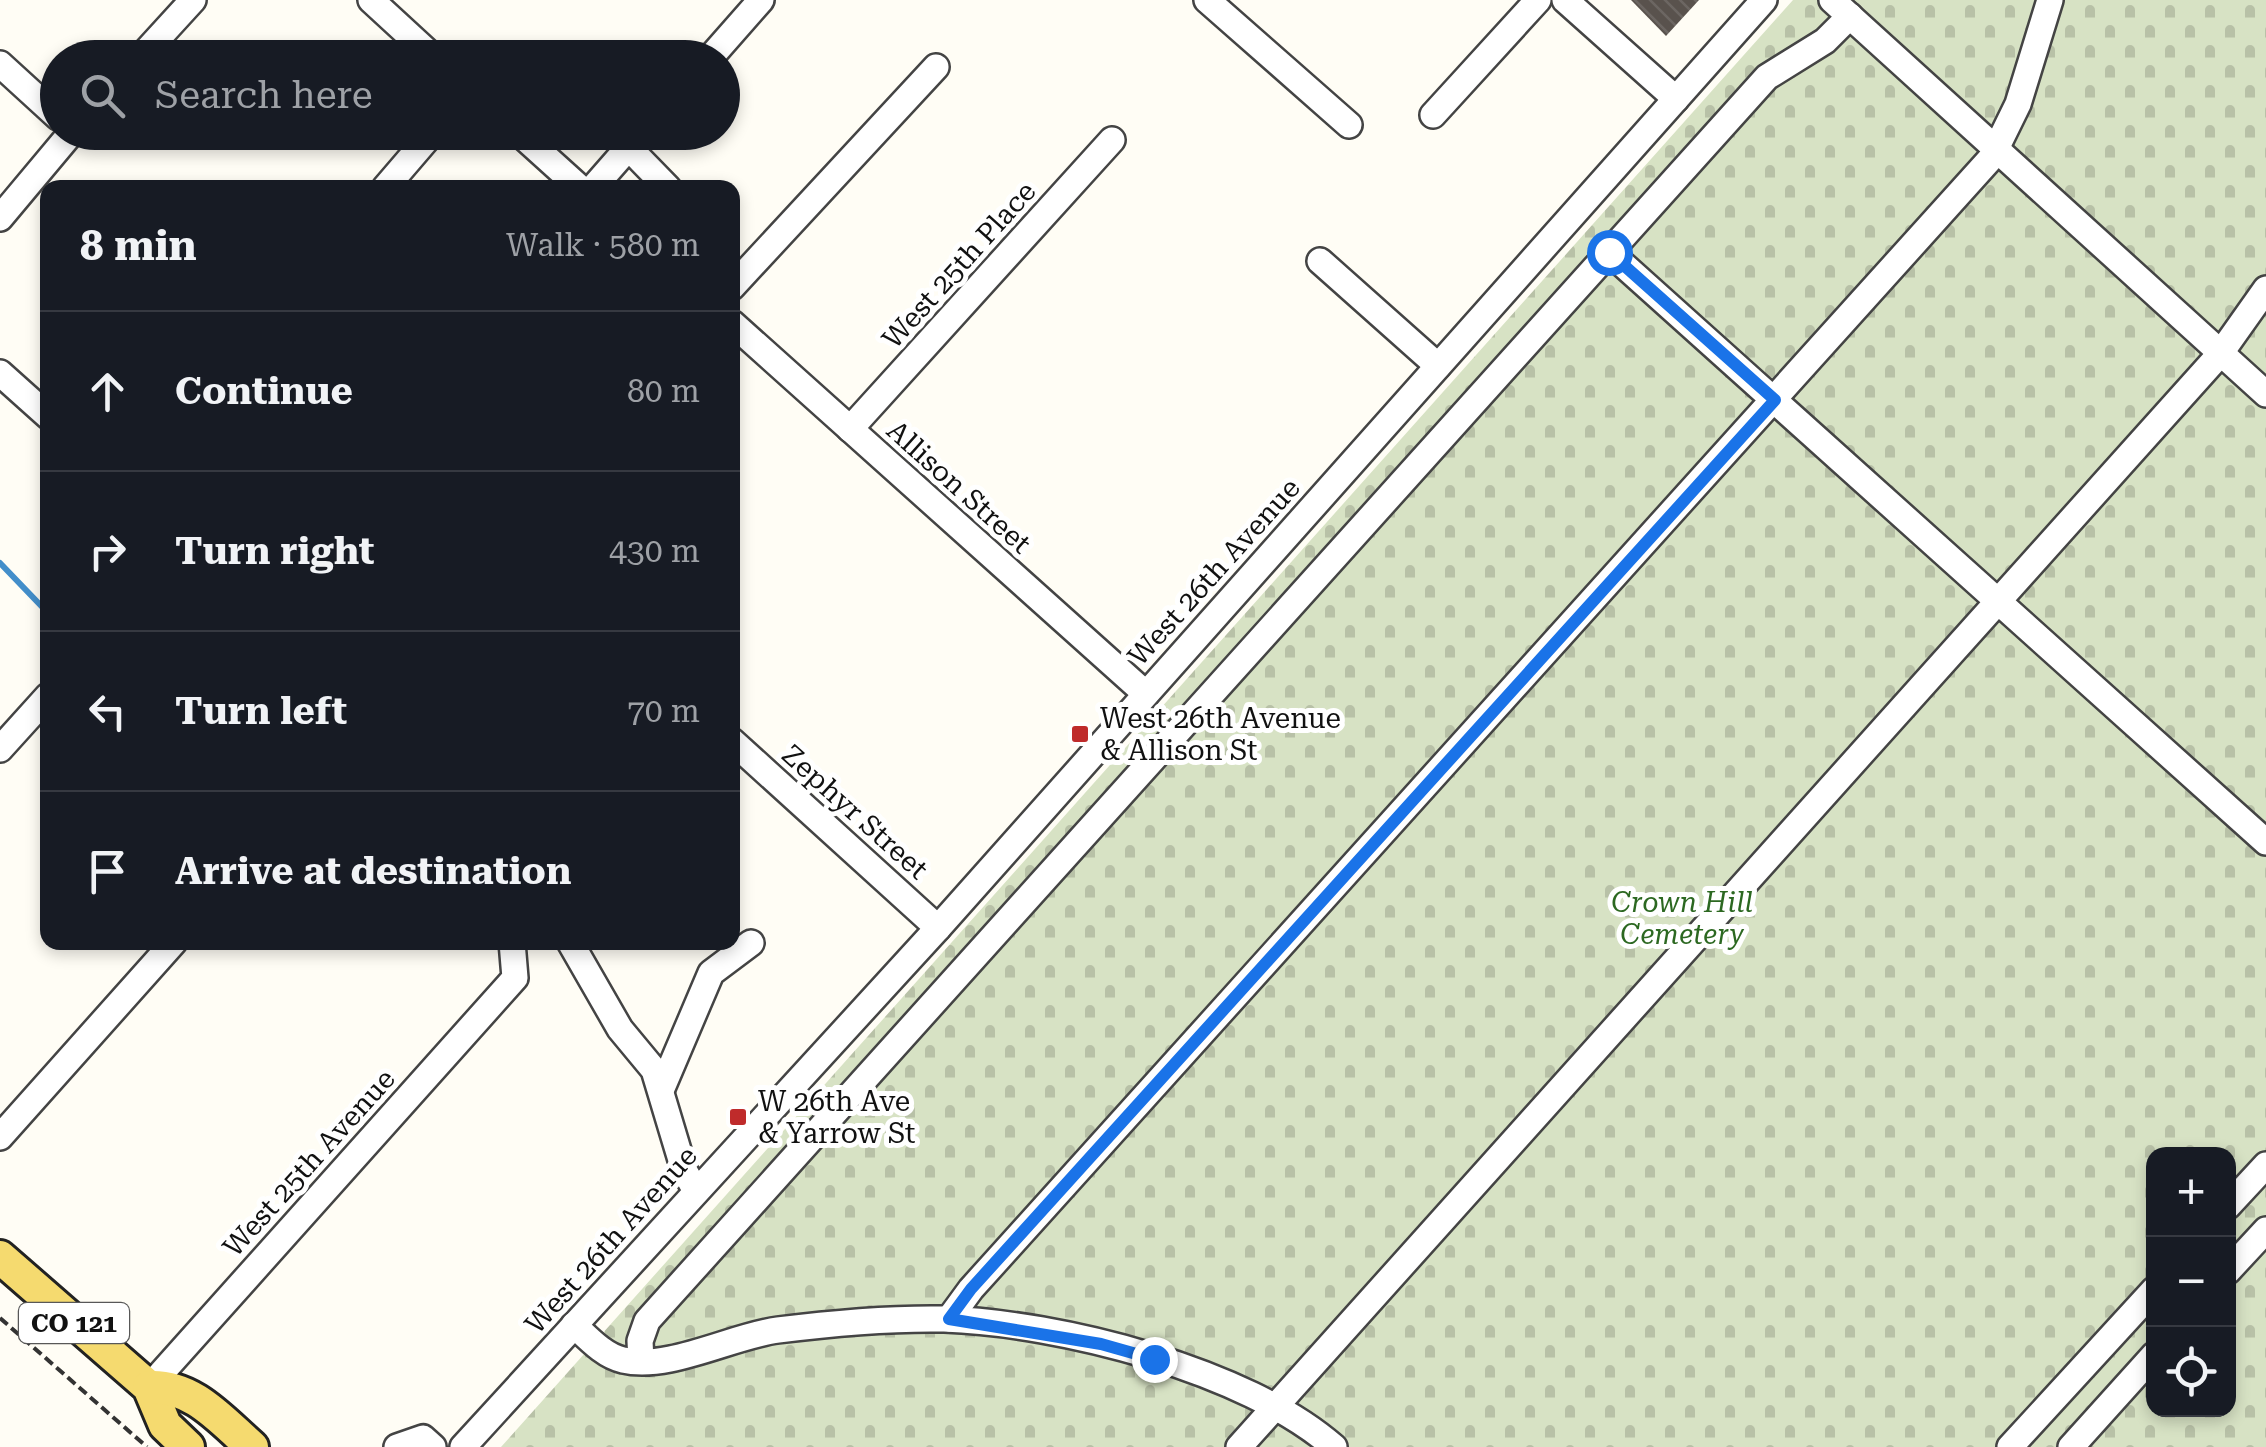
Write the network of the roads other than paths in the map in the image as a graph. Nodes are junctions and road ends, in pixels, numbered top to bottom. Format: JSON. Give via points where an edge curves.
{"nodes":[{"id":1,"x":193,"y":0,"type":"edge"},
{"id":2,"x":761,"y":0,"type":"edge"},
{"id":3,"x":1207,"y":0,"type":"edge"},
{"id":4,"x":1538,"y":0,"type":"edge"},
{"id":5,"x":1565,"y":0,"type":"edge"},
{"id":6,"x":1764,"y":0,"type":"edge"},
{"id":7,"x":2050,"y":0,"type":"edge"},
{"id":8,"x":383,"y":4,"type":"edge"},
{"id":9,"x":1841,"y":8,"type":"edge"},
{"id":10,"x":156,"y":40,"type":"edge"},
{"id":11,"x":417,"y":40,"type":"edge"},
{"id":12,"x":726,"y":40,"type":"edge"},
{"id":13,"x":0,"y":64,"type":"edge"},
{"id":14,"x":936,"y":67,"type":"dead end"},
{"id":15,"x":1676,"y":99,"type":"junction"},
{"id":16,"x":40,"y":101,"type":"edge"},
{"id":17,"x":1433,"y":115,"type":"dead end"},
{"id":18,"x":1350,"y":125,"type":"dead end"},
{"id":19,"x":1112,"y":140,"type":"dead end"},
{"id":20,"x":1998,"y":149,"type":"junction"},
{"id":21,"x":57,"y":150,"type":"edge"},
{"id":22,"x":418,"y":150,"type":"edge"},
{"id":23,"x":538,"y":150,"type":"edge"},
{"id":24,"x":627,"y":150,"type":"edge"},
{"id":25,"x":643,"y":150,"type":"edge"},
{"id":26,"x":392,"y":180,"type":"edge"},
{"id":27,"x":571,"y":180,"type":"edge"},
{"id":28,"x":601,"y":180,"type":"edge"},
{"id":29,"x":663,"y":180,"type":"edge"},
{"id":30,"x":0,"y":218,"type":"edge"},
{"id":31,"x":1609,"y":252,"type":"junction"},
{"id":32,"x":1320,"y":261,"type":"dead end"},
{"id":33,"x":740,"y":278,"type":"edge"},
{"id":34,"x":2266,"y":288,"type":"edge"},
{"id":35,"x":740,"y":331,"type":"edge"},
{"id":36,"x":2220,"y":354,"type":"junction"},
{"id":37,"x":1438,"y":366,"type":"junction"},
{"id":38,"x":0,"y":373,"type":"edge"},
{"id":39,"x":2266,"y":394,"type":"edge"},
{"id":40,"x":1775,"y":400,"type":"junction"},
{"id":41,"x":40,"y":409,"type":"edge"},
{"id":42,"x":850,"y":430,"type":"junction"},
{"id":43,"x":1998,"y":601,"type":"junction"},
{"id":44,"x":1146,"y":694,"type":"junction"},
{"id":45,"x":40,"y":705,"type":"edge"},
{"id":46,"x":740,"y":748,"type":"edge"},
{"id":47,"x":0,"y":749,"type":"edge"},
{"id":48,"x":2266,"y":842,"type":"edge"},
{"id":49,"x":938,"y":928,"type":"junction"},
{"id":50,"x":751,"y":944,"type":"dead end"},
{"id":51,"x":167,"y":950,"type":"edge"},
{"id":52,"x":513,"y":950,"type":"edge"},
{"id":53,"x":575,"y":950,"type":"edge"},
{"id":54,"x":662,"y":1088,"type":"junction"},
{"id":55,"x":0,"y":1137,"type":"edge"},
{"id":56,"x":2266,"y":1164,"type":"edge"},
{"id":57,"x":696,"y":1192,"type":"junction"},
{"id":58,"x":2236,"y":1197,"type":"edge"},
{"id":59,"x":2266,"y":1230,"type":"edge"},
{"id":60,"x":0,"y":1257,"type":"edge"},
{"id":61,"x":2236,"y":1261,"type":"edge"},
{"id":62,"x":2146,"y":1299,"type":"edge"},
{"id":63,"x":949,"y":1319,"type":"junction"},
{"id":64,"x":574,"y":1325,"type":"junction"},
{"id":65,"x":641,"y":1361,"type":"junction"},
{"id":66,"x":2146,"y":1364,"type":"edge"},
{"id":67,"x":2069,"y":1382,"type":"junction"},
{"id":68,"x":149,"y":1387,"type":"junction"},
{"id":69,"x":1277,"y":1405,"type":"junction"},
{"id":70,"x":2104,"y":1412,"type":"junction"},
{"id":71,"x":188,"y":1447,"type":"edge"},
{"id":72,"x":252,"y":1447,"type":"edge"},
{"id":73,"x":396,"y":1447,"type":"edge"},
{"id":74,"x":433,"y":1447,"type":"edge"},
{"id":75,"x":463,"y":1447,"type":"edge"},
{"id":76,"x":1238,"y":1447,"type":"edge"},
{"id":77,"x":1334,"y":1447,"type":"edge"},
{"id":78,"x":2010,"y":1447,"type":"edge"},
{"id":79,"x":2071,"y":1447,"type":"edge"}],
"edges":[{"from":1,"to":10,"type":"street"},
{"from":2,"to":12,"type":"street"},
{"from":3,"to":18,"type":"street"},
{"from":4,"to":17,"type":"street"},
{"from":5,"to":15,"type":"street"},
{"from":6,"to":15,"type":"street","name":"West 26th Avenue"},
{"from":7,"to":20,"type":"street"},
{"from":8,"to":11,"type":"street"},
{"from":9,"to":20,"type":"street"},
{"from":9,"to":31,"type":"street","via":[[1826,41],[1767,78]]},
{"from":13,"to":16,"type":"street"},
{"from":14,"to":33,"type":"street"},
{"from":15,"to":37,"type":"street","name":"West 26th Avenue"},
{"from":19,"to":42,"type":"street","name":"West 25th Place"},
{"from":20,"to":36,"type":"street"},
{"from":20,"to":40,"type":"street"},
{"from":21,"to":30,"type":"street"},
{"from":22,"to":26,"type":"street"},
{"from":23,"to":27,"type":"street"},
{"from":24,"to":28,"type":"street"},
{"from":25,"to":29,"type":"street"},
{"from":31,"to":40,"type":"street"},
{"from":31,"to":65,"type":"street","via":[[647,1322]]},
{"from":32,"to":37,"type":"street"},
{"from":34,"to":36,"type":"street"},
{"from":35,"to":42,"type":"street","name":"Allison Street"},
{"from":36,"to":39,"type":"street"},
{"from":36,"to":43,"type":"street"},
{"from":37,"to":44,"type":"street","name":"West 26th Avenue"},
{"from":38,"to":41,"type":"street"},
{"from":40,"to":43,"type":"street"},
{"from":40,"to":63,"type":"street"},
{"from":42,"to":44,"type":"street","name":"Allison Street"},
{"from":43,"to":48,"type":"street"},
{"from":43,"to":69,"type":"street"},
{"from":44,"to":49,"type":"street","name":"West 26th Avenue"},
{"from":45,"to":47,"type":"street"},
{"from":46,"to":49,"type":"street","name":"Zephyr Street"},
{"from":49,"to":57,"type":"street","name":"West 26th Avenue"},
{"from":50,"to":54,"type":"street","via":[[711,973]]},
{"from":51,"to":55,"type":"street"},
{"from":52,"to":68,"type":"street","name":"West 25th Avenue","via":[[515,978]]},
{"from":53,"to":54,"type":"street"},
{"from":54,"to":57,"type":"street"},
{"from":56,"to":58,"type":"street"},
{"from":57,"to":64,"type":"street","name":"West 26th Avenue"},
{"from":59,"to":61,"type":"street"},
{"from":60,"to":68,"type":"main road","number":"CO 121"},
{"from":62,"to":67,"type":"street"},
{"from":63,"to":65,"type":"street","via":[[844,1321],[752,1334]]},
{"from":63,"to":69,"type":"street","via":[[1101,1344],[1204,1374]]},
{"from":64,"to":65,"type":"street","via":[[611,1355]]},
{"from":64,"to":75,"type":"street","name":"West 26th Avenue"},
{"from":66,"to":70,"type":"street"},
{"from":67,"to":70,"type":"street"},
{"from":67,"to":78,"type":"street"},
{"from":68,"to":71,"type":"main road","number":"CO 121","via":[[165,1425]]},
{"from":68,"to":72,"type":"main road","number":"CO 121","via":[[188,1394]]},
{"from":69,"to":76,"type":"street"},
{"from":69,"to":77,"type":"street"},
{"from":70,"to":79,"type":"street"},
{"from":73,"to":74,"type":"street","via":[[423,1438]]}]}
